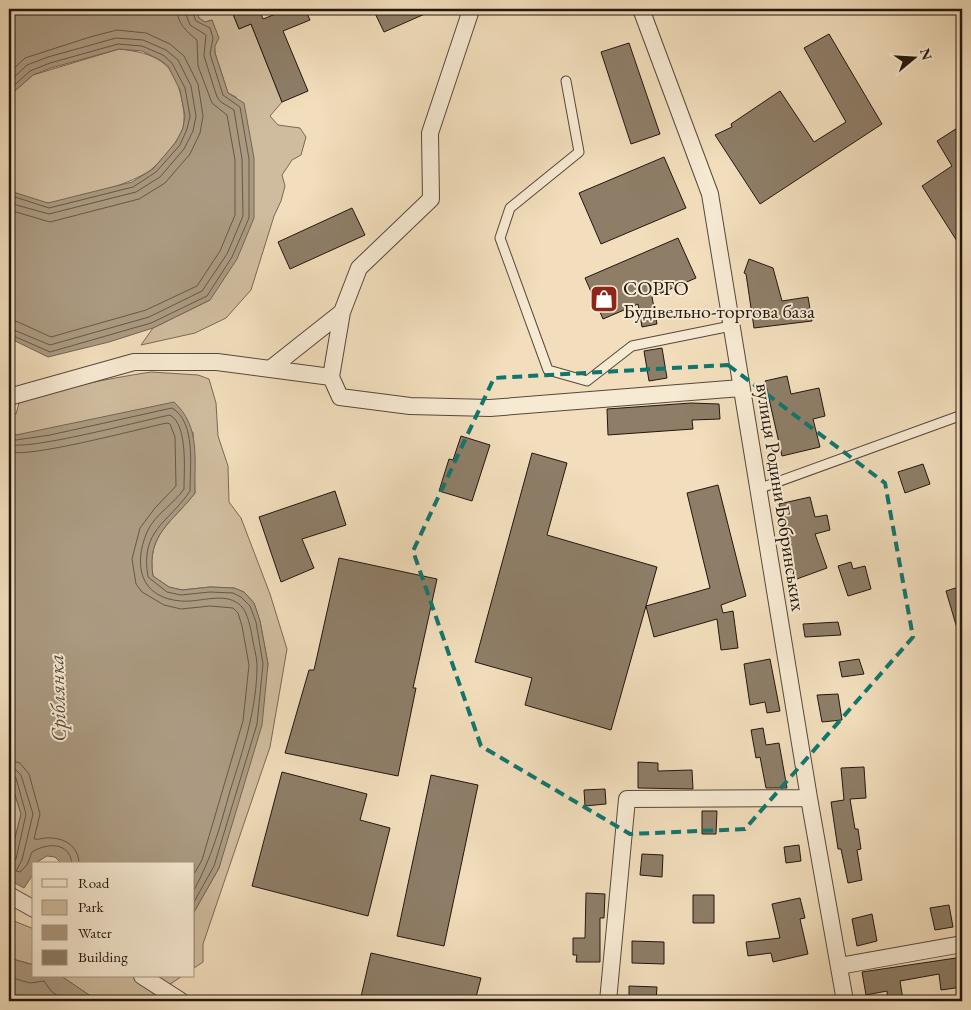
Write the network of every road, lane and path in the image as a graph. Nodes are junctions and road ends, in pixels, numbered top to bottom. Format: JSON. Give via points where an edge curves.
{"nodes":[{"id":1,"x":641,"y":9,"type":"edge"},
{"id":2,"x":471,"y":10,"type":"edge"},
{"id":3,"x":566,"y":81,"type":"dead end"},
{"id":4,"x":342,"y":312,"type":"junction"},
{"id":5,"x":731,"y":326,"type":"junction"},
{"id":6,"x":270,"y":369,"type":"junction"},
{"id":7,"x":331,"y":377,"type":"junction"},
{"id":8,"x":741,"y":388,"type":"junction"},
{"id":9,"x":9,"y":397,"type":"edge"},
{"id":10,"x":962,"y":415,"type":"edge"},
{"id":11,"x":758,"y":489,"type":"junction"},
{"id":12,"x":809,"y":798,"type":"junction"},
{"id":13,"x":9,"y":895,"type":"edge"},
{"id":14,"x":32,"y":908,"type":"edge"},
{"id":15,"x":962,"y":944,"type":"edge"},
{"id":16,"x":839,"y":966,"type":"junction"},
{"id":17,"x":145,"y":978,"type":"edge"},
{"id":18,"x":181,"y":1001,"type":"edge"},
{"id":19,"x":608,"y":1001,"type":"edge"},
{"id":20,"x":845,"y":1001,"type":"edge"}],
"edges":[{"from":1,"to":5,"type":"street","name":"вулиця Родини Бобринських","via":[[710,194]]},
{"from":2,"to":4,"type":"street","via":[[430,133],[431,199],[359,268]]},
{"from":3,"to":5,"type":"lane","via":[[579,152],[510,208],[500,238],[548,370],[588,380],[632,346]]},
{"from":4,"to":6,"type":"street"},
{"from":4,"to":7,"type":"street"},
{"from":5,"to":8,"type":"street","name":"вулиця Родини Бобринських"},
{"from":6,"to":7,"type":"street"},
{"from":6,"to":9,"type":"street","via":[[217,362],[134,362]]},
{"from":7,"to":8,"type":"street","via":[[340,397],[410,406],[490,408]]},
{"from":8,"to":11,"type":"street","name":"вулиця Родини Бобринських"},
{"from":10,"to":11,"type":"lane"},
{"from":11,"to":12,"type":"street","name":"вулиця Родини Бобринських"},
{"from":12,"to":16,"type":"street","name":"вулиця Родини Бобринських"},
{"from":12,"to":19,"type":"street","via":[[626,799]]},
{"from":13,"to":14,"type":"street"},
{"from":15,"to":16,"type":"street"},
{"from":16,"to":20,"type":"street","name":"вулиця Родини Бобринських"},
{"from":17,"to":18,"type":"street"}]}
